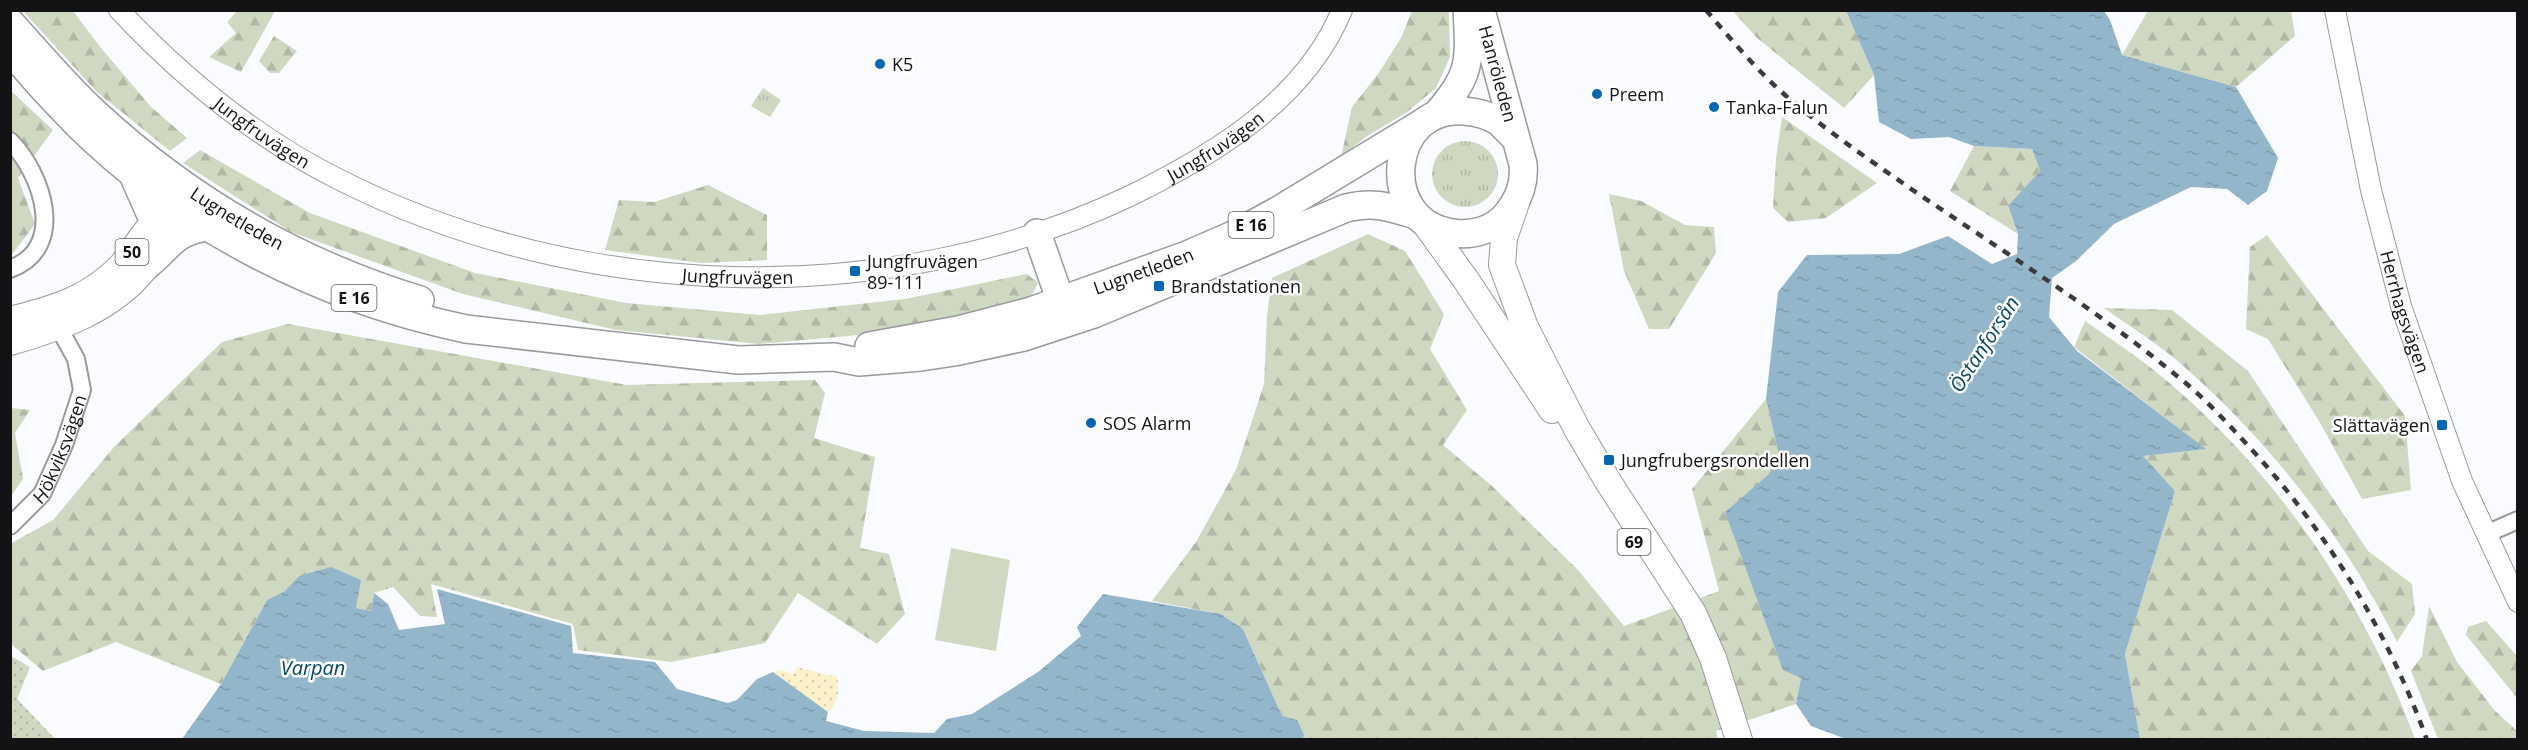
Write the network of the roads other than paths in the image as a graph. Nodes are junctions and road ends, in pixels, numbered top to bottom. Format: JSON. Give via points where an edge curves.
{"nodes":[{"id":1,"x":119,"y":10,"type":"edge"},
{"id":2,"x":1342,"y":10,"type":"edge"},
{"id":3,"x":1467,"y":10,"type":"edge"},
{"id":4,"x":1481,"y":10,"type":"edge"},
{"id":5,"x":2335,"y":10,"type":"edge"},
{"id":6,"x":10,"y":22,"type":"edge"},
{"id":7,"x":10,"y":49,"type":"edge"},
{"id":8,"x":1431,"y":118,"type":"junction"},
{"id":9,"x":1515,"y":138,"type":"junction"},
{"id":10,"x":10,"y":141,"type":"edge"},
{"id":11,"x":134,"y":176,"type":"junction"},
{"id":12,"x":182,"y":198,"type":"junction"},
{"id":13,"x":1515,"y":203,"type":"junction"},
{"id":14,"x":1420,"y":218,"type":"junction"},
{"id":15,"x":154,"y":222,"type":"junction"},
{"id":16,"x":207,"y":226,"type":"junction"},
{"id":17,"x":1037,"y":233,"type":"junction"},
{"id":18,"x":146,"y":266,"type":"junction"},
{"id":19,"x":10,"y":269,"type":"edge"},
{"id":20,"x":1065,"y":312,"type":"junction"},
{"id":21,"x":55,"y":319,"type":"junction"},
{"id":22,"x":10,"y":320,"type":"edge"},
{"id":23,"x":514,"y":333,"type":"junction"},
{"id":24,"x":10,"y":342,"type":"edge"},
{"id":25,"x":2517,"y":520,"type":"edge"},
{"id":26,"x":10,"y":526,"type":"edge"},
{"id":27,"x":2486,"y":534,"type":"junction"},
{"id":28,"x":2517,"y":602,"type":"edge"},
{"id":29,"x":1718,"y":678,"type":"junction"},
{"id":30,"x":1739,"y":740,"type":"edge"}],
"edges":[{"from":1,"to":17,"type":"street","name":"Jungfruvägen","via":[[182,71],[244,122],[339,180],[446,224],[548,255],[674,274],[737,278],[804,276],[921,262]]},
{"from":2,"to":17,"type":"street","name":"Jungfruvägen","via":[[1300,78],[1233,136],[1159,182],[1087,216]]},
{"from":3,"to":8,"type":"highway","name":"Hanröleden","number":"E 16","via":[[1468,65],[1457,90]]},
{"from":4,"to":9,"type":"highway","name":"Hanröleden"},
{"from":5,"to":27,"type":"street","name":"Herrhagsvägen","via":[[2371,190],[2401,306],[2451,452]]},
{"from":6,"to":12,"type":"highway","name":"Lugnetleden","number":"E 16","via":[[95,112],[162,169]]},
{"from":7,"to":11,"type":"highway","name":"Lugnetleden","number":"E 16","via":[[58,105]]},
{"from":8,"to":9,"type":"highway","via":[[1456,110],[1478,112],[1497,121]]},
{"from":8,"to":14,"type":"highway","number":"E 16","via":[[1409,140],[1400,165],[1400,183],[1406,200]]},
{"from":8,"to":20,"type":"highway","name":"Lugnetleden","number":"E 16","via":[[1233,235]]},
{"from":9,"to":13,"type":"highway","via":[[1524,172]]},
{"from":10,"to":19,"type":"street","via":[[29,163],[42,199],[45,225],[35,251]]},
{"from":11,"to":12,"type":"highway","name":"Lugnetleden","number":"E 16"},
{"from":11,"to":15,"type":"highway","number":"50"},
{"from":12,"to":15,"type":"main road","number":"50"},
{"from":12,"to":16,"type":"highway","name":"Lugnetleden","number":"E 16"},
{"from":12,"to":18,"type":"main road","number":"50"},
{"from":12,"to":23,"type":"highway","name":"Lugnetleden","number":"E 16","via":[[310,259]]},
{"from":13,"to":14,"type":"highway","via":[[1502,220],[1484,230],[1463,234],[1443,231]]},
{"from":13,"to":29,"type":"main road","number":"69","via":[[1504,238],[1502,265],[1525,327],[1598,465],[1693,613]]},
{"from":14,"to":20,"type":"highway","name":"Lugnetleden","number":"E 16","via":[[1390,207],[1365,204],[1346,208],[1134,298]]},
{"from":14,"to":29,"type":"main road","number":"69","via":[[1550,407]]},
{"from":15,"to":21,"type":"main road","number":"50","via":[[127,259]]},
{"from":16,"to":18,"type":"highway","number":"50","via":[[177,236]]},
{"from":16,"to":23,"type":"highway","name":"Lugnetleden","number":"E 16","via":[[287,270],[351,297],[428,320]]},
{"from":17,"to":20,"type":"highway"},
{"from":18,"to":21,"type":"main road","number":"50","via":[[108,302]]},
{"from":20,"to":23,"type":"highway","name":"Lugnetleden","number":"E 16","via":[[1024,337],[954,352],[859,362],[834,357],[738,360]]},
{"from":21,"to":22,"type":"main road","number":"50"},
{"from":21,"to":24,"type":"main road","number":"50"},
{"from":21,"to":26,"type":"street","name":"Hökviksvägen","via":[[76,359],[82,390],[42,494]]},
{"from":25,"to":27,"type":"street"},
{"from":27,"to":28,"type":"street","name":"Herrhagsvägen"},
{"from":29,"to":30,"type":"main road","number":"69"}]}
